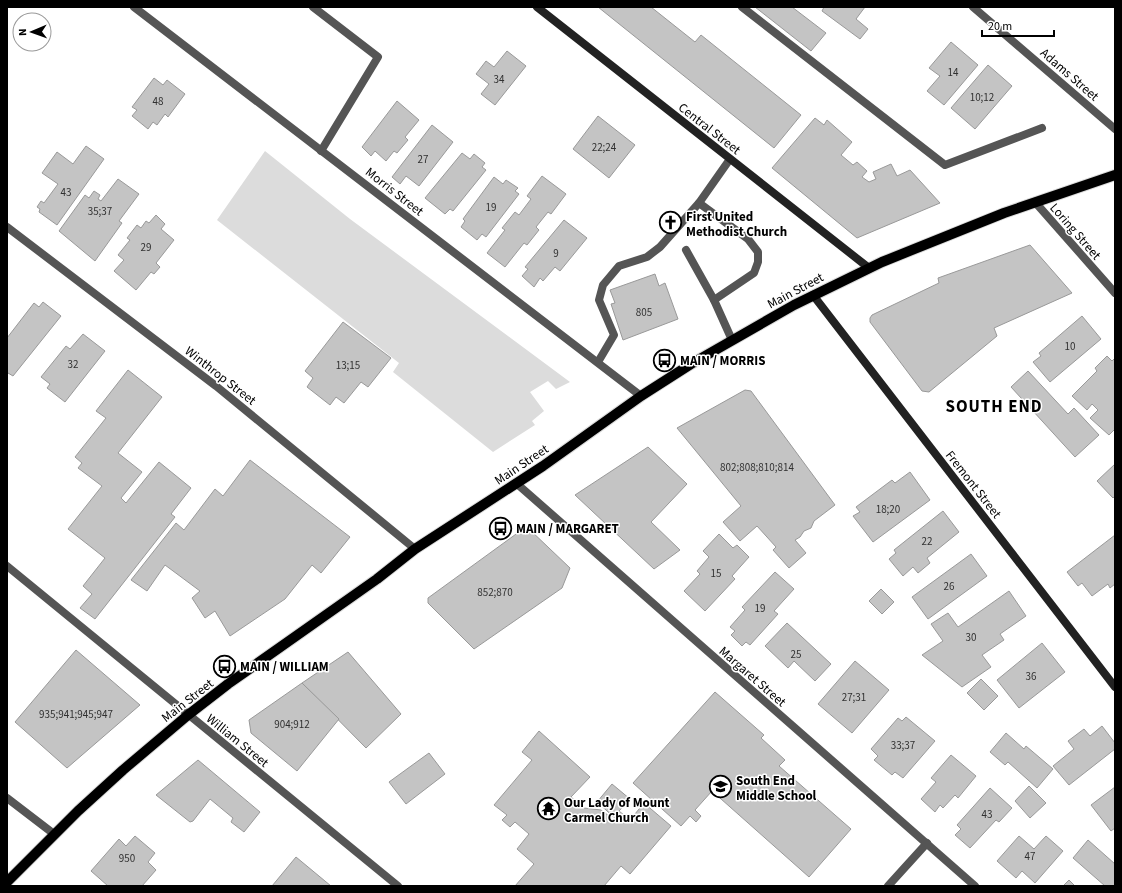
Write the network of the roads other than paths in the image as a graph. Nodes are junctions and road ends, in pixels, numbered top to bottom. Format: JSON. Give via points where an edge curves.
{"nodes":[{"id":1,"x":134,"y":7,"type":"edge"},
{"id":2,"x":313,"y":7,"type":"edge"},
{"id":3,"x":537,"y":7,"type":"edge"},
{"id":4,"x":742,"y":7,"type":"edge"},
{"id":5,"x":973,"y":7,"type":"edge"},
{"id":6,"x":1042,"y":128,"type":"dead end"},
{"id":7,"x":1115,"y":129,"type":"edge"},
{"id":8,"x":321,"y":151,"type":"junction"},
{"id":9,"x":730,"y":159,"type":"junction"},
{"id":10,"x":1115,"y":176,"type":"edge"},
{"id":11,"x":1035,"y":202,"type":"junction"},
{"id":12,"x":699,"y":203,"type":"junction"},
{"id":13,"x":7,"y":227,"type":"edge"},
{"id":14,"x":686,"y":250,"type":"dead end"},
{"id":15,"x":869,"y":268,"type":"junction"},
{"id":16,"x":1115,"y":293,"type":"edge"},
{"id":17,"x":813,"y":295,"type":"junction"},
{"id":18,"x":714,"y":300,"type":"junction"},
{"id":19,"x":732,"y":340,"type":"junction"},
{"id":20,"x":598,"y":362,"type":"junction"},
{"id":21,"x":641,"y":396,"type":"junction"},
{"id":22,"x":516,"y":483,"type":"junction"},
{"id":23,"x":415,"y":549,"type":"junction"},
{"id":24,"x":7,"y":566,"type":"edge"},
{"id":25,"x":1115,"y":687,"type":"edge"},
{"id":26,"x":188,"y":715,"type":"junction"},
{"id":27,"x":7,"y":798,"type":"edge"},
{"id":28,"x":54,"y":834,"type":"junction"},
{"id":29,"x":926,"y":843,"type":"junction"},
{"id":30,"x":7,"y":882,"type":"edge"},
{"id":31,"x":398,"y":886,"type":"edge"},
{"id":32,"x":888,"y":886,"type":"edge"},
{"id":33,"x":975,"y":886,"type":"edge"}],
"edges":[{"from":1,"to":8,"type":"street","name":"Morris Street"},
{"from":2,"to":8,"type":"street","via":[[378,58]]},
{"from":3,"to":9,"type":"main road","name":"Central Street"},
{"from":4,"to":6,"type":"street","via":[[945,165]]},
{"from":5,"to":7,"type":"street","name":"Adams Street"},
{"from":8,"to":20,"type":"street","name":"Morris Street"},
{"from":9,"to":12,"type":"street"},
{"from":9,"to":15,"type":"main road","name":"Central Street"},
{"from":10,"to":11,"type":"main road","name":"Main Street"},
{"from":11,"to":15,"type":"main road","name":"Main Street"},
{"from":11,"to":16,"type":"street","name":"Loring Street"},
{"from":12,"to":18,"type":"street","via":[[748,239],[758,252],[754,273]]},
{"from":12,"to":20,"type":"street","via":[[660,247],[647,258],[619,266],[603,285],[600,300],[614,335]]},
{"from":13,"to":23,"type":"street","name":"Winthrop Street","via":[[222,391]]},
{"from":14,"to":18,"type":"street"},
{"from":15,"to":17,"type":"main road","name":"Main Street"},
{"from":17,"to":19,"type":"main road","name":"Main Street"},
{"from":17,"to":25,"type":"main road","name":"Fremont Street"},
{"from":18,"to":19,"type":"street"},
{"from":19,"to":21,"type":"main road","name":"Main Street"},
{"from":20,"to":21,"type":"street","name":"Morris Street"},
{"from":21,"to":22,"type":"main road","name":"Main Street"},
{"from":22,"to":23,"type":"main road","name":"Main Street"},
{"from":22,"to":29,"type":"street","name":"Margaret Street"},
{"from":23,"to":26,"type":"main road","name":"Main Street"},
{"from":24,"to":26,"type":"street","name":"William Street"},
{"from":26,"to":28,"type":"main road","name":"Main Street"},
{"from":26,"to":31,"type":"street","name":"William Street"},
{"from":27,"to":28,"type":"street"},
{"from":28,"to":30,"type":"main road","name":"Main Street"},
{"from":29,"to":32,"type":"street"},
{"from":29,"to":33,"type":"street","name":"Margaret Street"}]}
